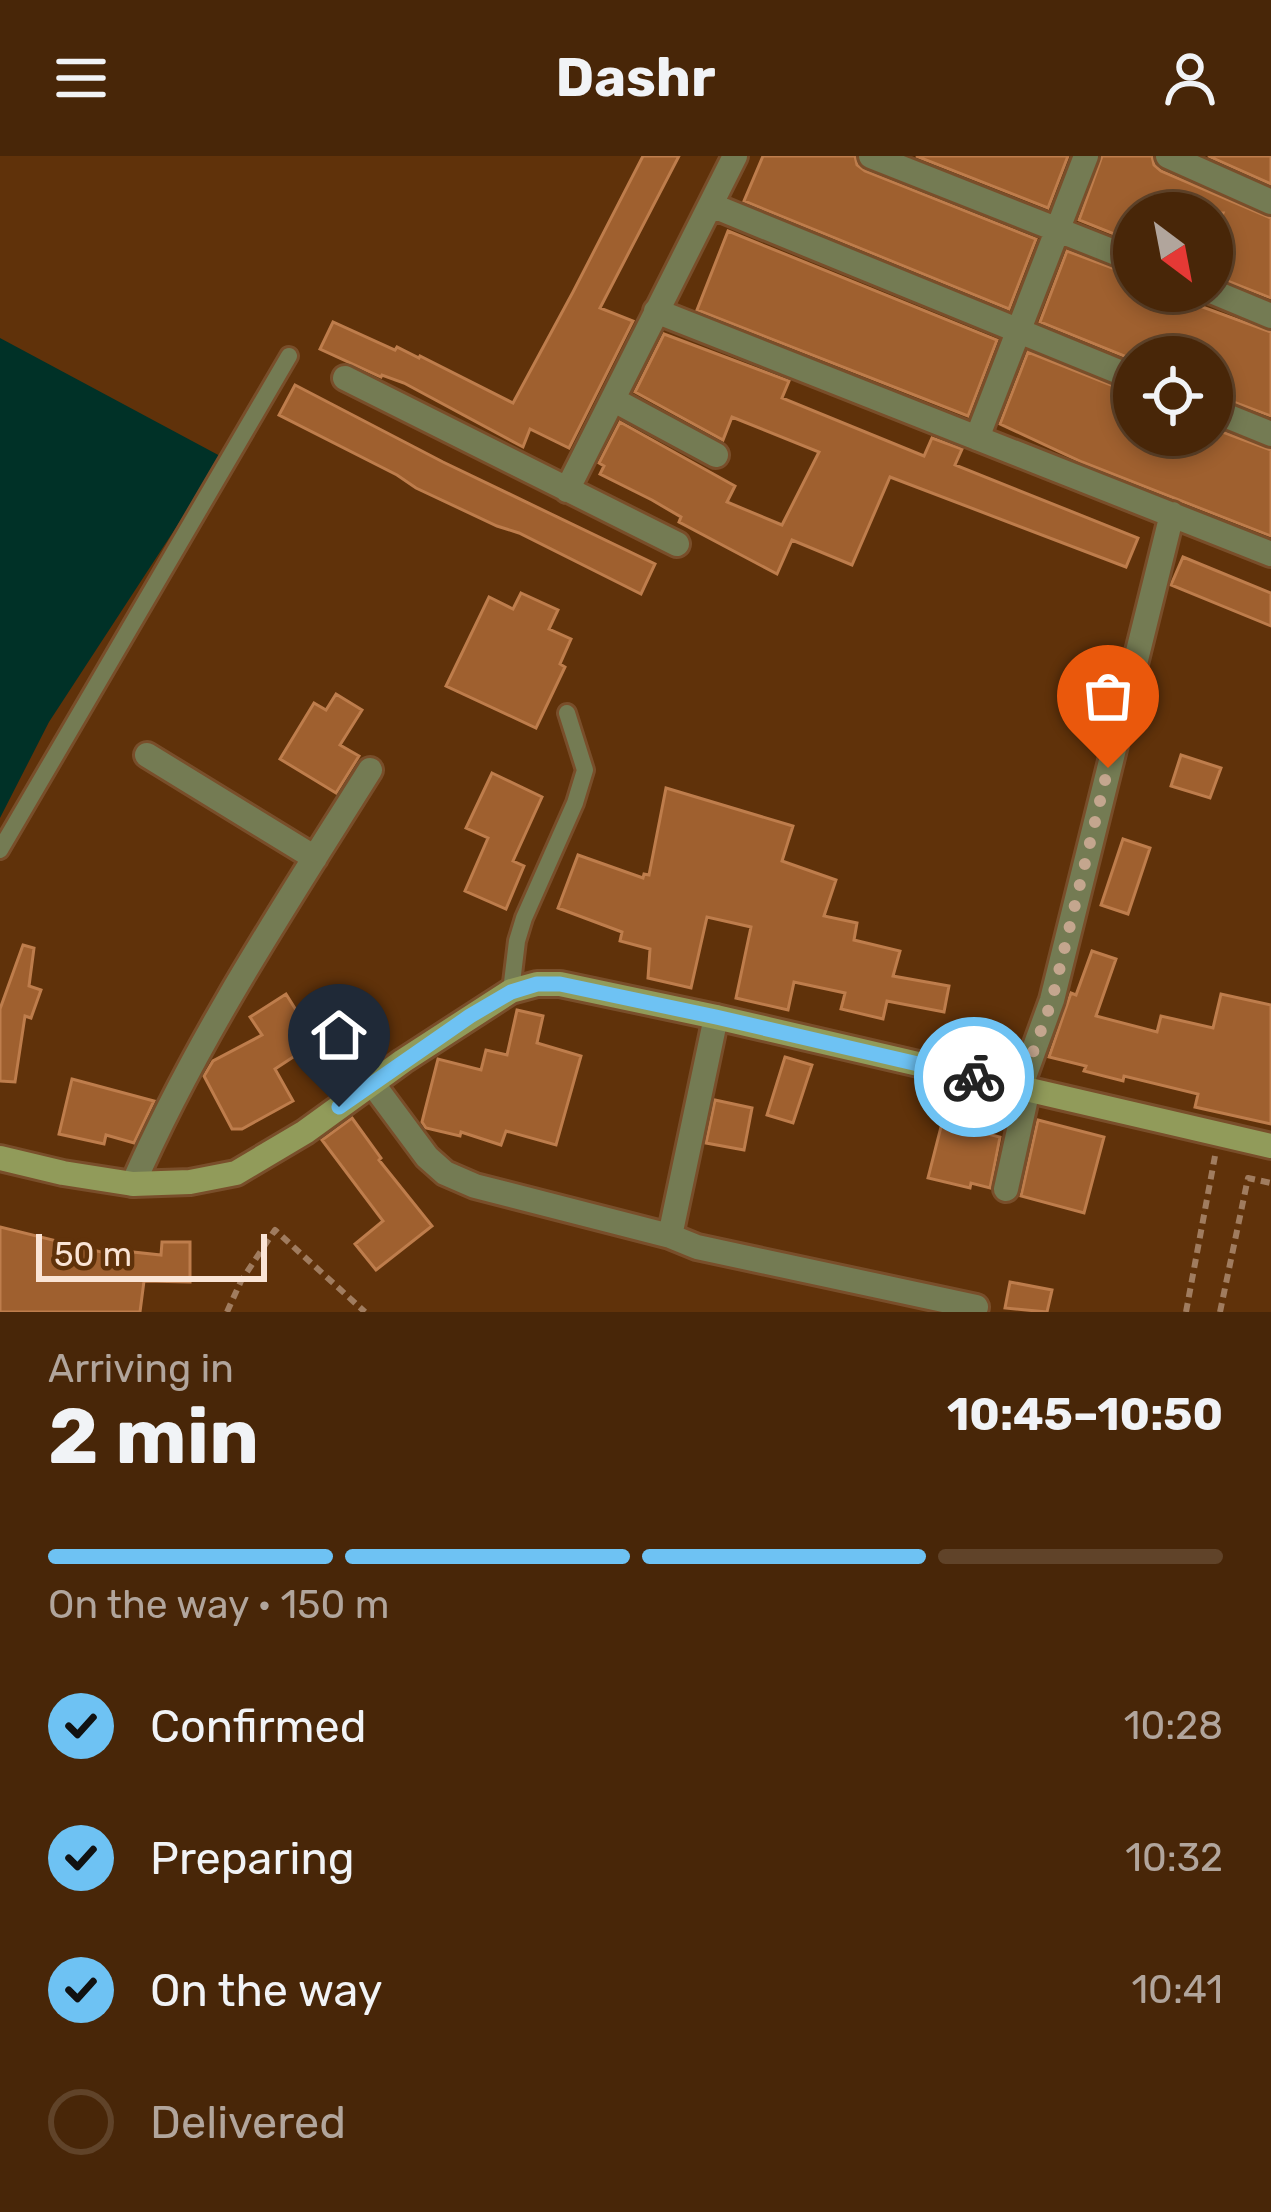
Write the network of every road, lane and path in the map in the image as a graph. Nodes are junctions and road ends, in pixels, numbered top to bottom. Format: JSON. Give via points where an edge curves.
{"nodes":[{"id":1,"x":735,"y":156,"type":"edge"},
{"id":2,"x":871,"y":156,"type":"edge"},
{"id":3,"x":1086,"y":156,"type":"edge"},
{"id":4,"x":1168,"y":156,"type":"edge"},
{"id":5,"x":1271,"y":202,"type":"edge"},
{"id":6,"x":711,"y":205,"type":"junction"},
{"id":7,"x":1057,"y":228,"type":"junction"},
{"id":8,"x":1113,"y":251,"type":"edge"},
{"id":9,"x":1233,"y":300,"type":"edge"},
{"id":10,"x":656,"y":311,"type":"junction"},
{"id":11,"x":1271,"y":316,"type":"edge"},
{"id":12,"x":1018,"y":331,"type":"junction"},
{"id":13,"x":289,"y":356,"type":"dead end"},
{"id":14,"x":1113,"y":369,"type":"edge"},
{"id":15,"x":345,"y":378,"type":"dead end"},
{"id":16,"x":614,"y":400,"type":"junction"},
{"id":17,"x":1233,"y":419,"type":"edge"},
{"id":18,"x":1271,"y":434,"type":"edge"},
{"id":19,"x":977,"y":438,"type":"junction"},
{"id":20,"x":716,"y":455,"type":"dead end"},
{"id":21,"x":567,"y":490,"type":"junction"},
{"id":22,"x":1172,"y":514,"type":"junction"},
{"id":23,"x":677,"y":544,"type":"dead end"},
{"id":24,"x":1271,"y":554,"type":"edge"},
{"id":25,"x":567,"y":713,"type":"dead end"},
{"id":26,"x":147,"y":755,"type":"dead end"},
{"id":27,"x":370,"y":770,"type":"dead end"},
{"id":28,"x":0,"y":850,"type":"edge"},
{"id":29,"x":315,"y":858,"type":"junction"},
{"id":30,"x":511,"y":992,"type":"junction"},
{"id":31,"x":716,"y":1017,"type":"junction"},
{"id":32,"x":372,"y":1082,"type":"junction"},
{"id":33,"x":1024,"y":1088,"type":"junction"},
{"id":34,"x":1219,"y":1135,"type":"junction"},
{"id":35,"x":1271,"y":1146,"type":"edge"},
{"id":36,"x":0,"y":1158,"type":"edge"},
{"id":37,"x":1271,"y":1183,"type":"edge"},
{"id":38,"x":134,"y":1184,"type":"junction"},
{"id":39,"x":1006,"y":1189,"type":"dead end"},
{"id":40,"x":670,"y":1236,"type":"junction"},
{"id":41,"x":976,"y":1307,"type":"dead end"},
{"id":42,"x":227,"y":1312,"type":"edge"},
{"id":43,"x":365,"y":1312,"type":"edge"},
{"id":44,"x":1186,"y":1312,"type":"edge"},
{"id":45,"x":1220,"y":1312,"type":"edge"}],
"edges":[{"from":1,"to":6,"type":"street"},
{"from":2,"to":7,"type":"street"},
{"from":3,"to":7,"type":"street"},
{"from":4,"to":5,"type":"street"},
{"from":6,"to":10,"type":"street"},
{"from":6,"to":12,"type":"street"},
{"from":7,"to":8,"type":"street"},
{"from":7,"to":12,"type":"street"},
{"from":9,"to":11,"type":"street"},
{"from":10,"to":16,"type":"street"},
{"from":10,"to":19,"type":"street"},
{"from":12,"to":14,"type":"street"},
{"from":12,"to":19,"type":"street"},
{"from":13,"to":28,"type":"lane"},
{"from":15,"to":21,"type":"street"},
{"from":16,"to":20,"type":"street"},
{"from":16,"to":21,"type":"street"},
{"from":17,"to":18,"type":"street"},
{"from":19,"to":22,"type":"street"},
{"from":21,"to":23,"type":"street"},
{"from":22,"to":24,"type":"street"},
{"from":22,"to":33,"type":"street"},
{"from":25,"to":30,"type":"lane","via":[[585,770],[524,918]]},
{"from":26,"to":29,"type":"street"},
{"from":27,"to":29,"type":"street"},
{"from":29,"to":38,"type":"street","via":[[236,987]]},
{"from":30,"to":31,"type":"street","via":[[560,984]]},
{"from":30,"to":32,"type":"street"},
{"from":31,"to":33,"type":"street"},
{"from":31,"to":40,"type":"street"},
{"from":32,"to":38,"type":"street","via":[[236,1173]]},
{"from":32,"to":40,"type":"street","via":[[445,1173]]},
{"from":33,"to":34,"type":"street"},
{"from":33,"to":39,"type":"street"},
{"from":34,"to":35,"type":"street"},
{"from":34,"to":44,"type":"path"},
{"from":36,"to":38,"type":"street"},
{"from":37,"to":45,"type":"path","via":[[1248,1178]]},
{"from":40,"to":41,"type":"street"},
{"from":42,"to":43,"type":"path","via":[[274,1230]]}]}
